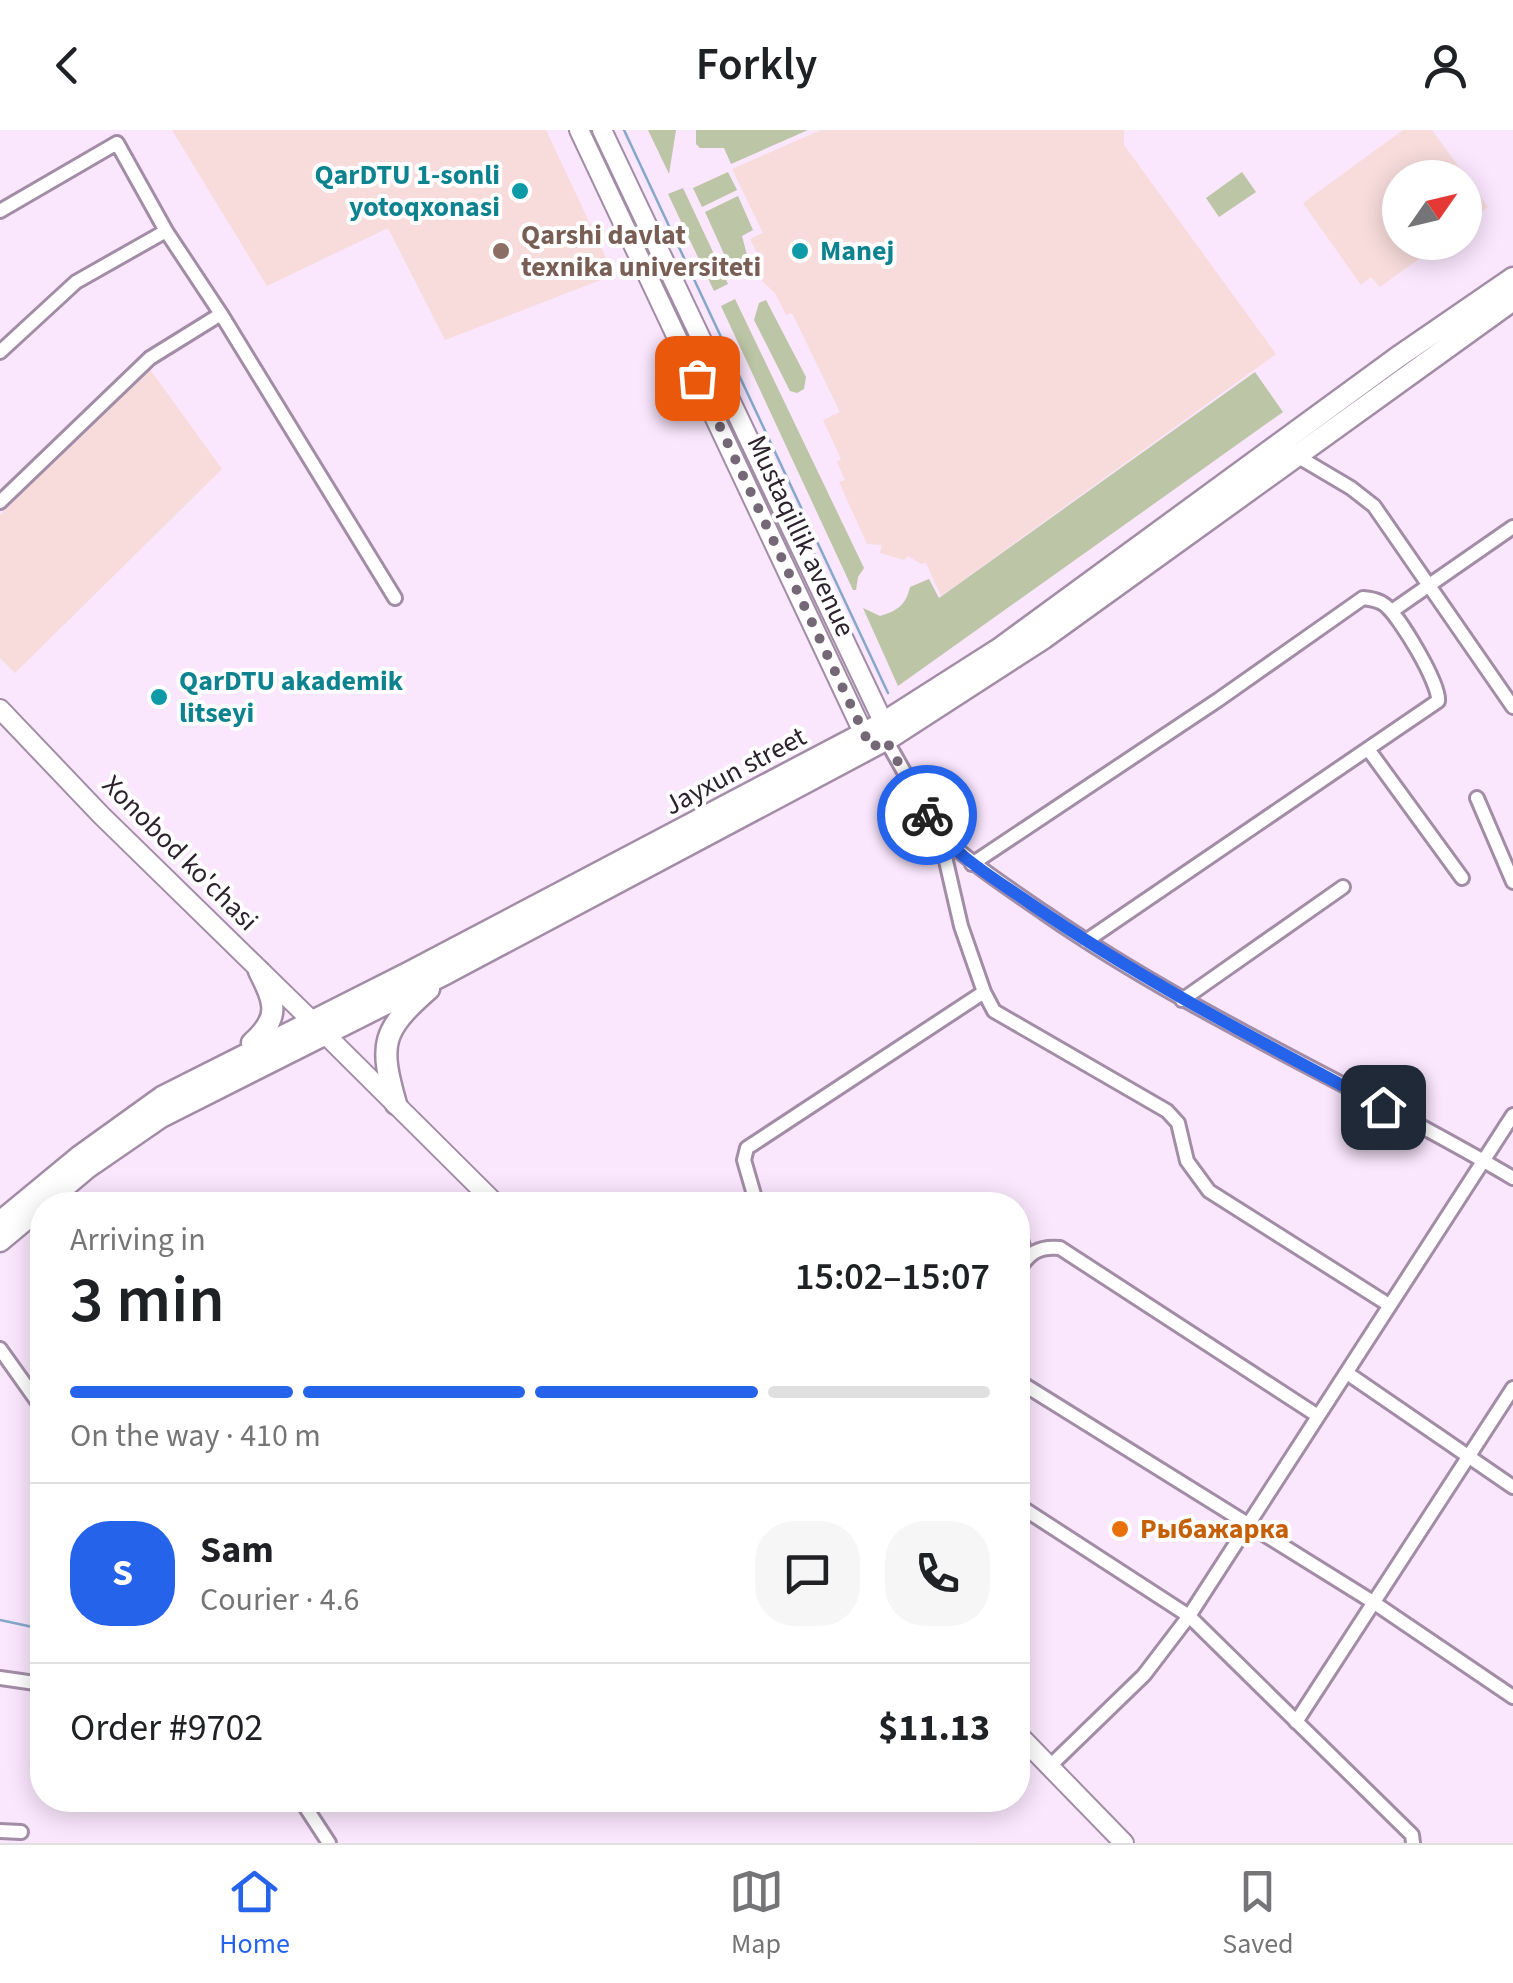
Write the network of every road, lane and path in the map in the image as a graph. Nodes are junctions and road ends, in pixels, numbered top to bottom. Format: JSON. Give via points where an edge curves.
{"nodes":[{"id":1,"x":579,"y":130,"type":"edge"},
{"id":2,"x":602,"y":130,"type":"edge"},
{"id":3,"x":0,"y":211,"type":"edge"},
{"id":4,"x":166,"y":231,"type":"junction"},
{"id":5,"x":1513,"y":278,"type":"edge"},
{"id":6,"x":1513,"y":300,"type":"edge"},
{"id":7,"x":221,"y":314,"type":"junction"},
{"id":8,"x":0,"y":352,"type":"edge"},
{"id":9,"x":1297,"y":456,"type":"junction"},
{"id":10,"x":0,"y":502,"type":"edge"},
{"id":11,"x":1513,"y":527,"type":"edge"},
{"id":12,"x":1428,"y":584,"type":"junction"},
{"id":13,"x":395,"y":598,"type":"dead end"},
{"id":14,"x":1392,"y":612,"type":"junction"},
{"id":15,"x":1513,"y":707,"type":"edge"},
{"id":16,"x":0,"y":709,"type":"edge"},
{"id":17,"x":879,"y":736,"type":"junction"},
{"id":18,"x":1368,"y":749,"type":"junction"},
{"id":19,"x":1477,"y":798,"type":"dead end"},
{"id":20,"x":940,"y":835,"type":"junction"},
{"id":21,"x":1507,"y":850,"type":"edge"},
{"id":22,"x":972,"y":864,"type":"junction"},
{"id":23,"x":1462,"y":878,"type":"dead end"},
{"id":24,"x":1513,"y":882,"type":"edge"},
{"id":25,"x":1343,"y":887,"type":"dead end"},
{"id":26,"x":1086,"y":942,"type":"junction"},
{"id":27,"x":259,"y":970,"type":"junction"},
{"id":28,"x":447,"y":974,"type":"junction"},
{"id":29,"x":984,"y":992,"type":"junction"},
{"id":30,"x":1182,"y":1000,"type":"junction"},
{"id":31,"x":318,"y":1027,"type":"junction"},
{"id":32,"x":213,"y":1070,"type":"junction"},
{"id":33,"x":396,"y":1104,"type":"junction"},
{"id":34,"x":1513,"y":1115,"type":"edge"},
{"id":35,"x":1484,"y":1160,"type":"junction"},
{"id":36,"x":1513,"y":1178,"type":"edge"},
{"id":37,"x":36,"y":1192,"type":"edge"},
{"id":38,"x":59,"y":1192,"type":"edge"},
{"id":39,"x":484,"y":1192,"type":"edge"},
{"id":40,"x":753,"y":1192,"type":"edge"},
{"id":41,"x":30,"y":1197,"type":"edge"},
{"id":42,"x":30,"y":1216,"type":"edge"},
{"id":43,"x":0,"y":1222,"type":"edge"},
{"id":44,"x":0,"y":1241,"type":"edge"},
{"id":45,"x":1030,"y":1254,"type":"edge"},
{"id":46,"x":1388,"y":1305,"type":"junction"},
{"id":47,"x":0,"y":1349,"type":"edge"},
{"id":48,"x":1346,"y":1373,"type":"junction"},
{"id":49,"x":1513,"y":1388,"type":"edge"},
{"id":50,"x":1030,"y":1389,"type":"edge"},
{"id":51,"x":30,"y":1391,"type":"edge"},
{"id":52,"x":1318,"y":1416,"type":"junction"},
{"id":53,"x":1467,"y":1457,"type":"junction"},
{"id":54,"x":1513,"y":1487,"type":"edge"},
{"id":55,"x":1030,"y":1513,"type":"edge"},
{"id":56,"x":1247,"y":1523,"type":"junction"},
{"id":57,"x":1373,"y":1602,"type":"junction"},
{"id":58,"x":1189,"y":1616,"type":"junction"},
{"id":59,"x":0,"y":1678,"type":"edge"},
{"id":60,"x":30,"y":1682,"type":"edge"},
{"id":61,"x":1513,"y":1696,"type":"edge"},
{"id":62,"x":1296,"y":1722,"type":"junction"},
{"id":63,"x":1030,"y":1746,"type":"edge"},
{"id":64,"x":1049,"y":1766,"type":"junction"},
{"id":65,"x":309,"y":1812,"type":"edge"},
{"id":66,"x":0,"y":1831,"type":"edge"},
{"id":67,"x":21,"y":1832,"type":"dead end"},
{"id":68,"x":329,"y":1843,"type":"edge"},
{"id":69,"x":1124,"y":1843,"type":"edge"},
{"id":70,"x":1413,"y":1843,"type":"edge"}],
"edges":[{"from":1,"to":17,"type":"main road","name":"Mustaqillik avenue"},
{"from":2,"to":17,"type":"main road","name":"Mustaqillik avenue"},
{"from":3,"to":4,"type":"street","via":[[117,143]]},
{"from":4,"to":7,"type":"street"},
{"from":4,"to":8,"type":"street","via":[[76,282]]},
{"from":5,"to":17,"type":"highway","name":"Jayxun street"},
{"from":6,"to":9,"type":"highway","name":"Jayxun street"},
{"from":7,"to":10,"type":"street","via":[[150,358]]},
{"from":7,"to":13,"type":"street"},
{"from":9,"to":12,"type":"street","via":[[1374,506]]},
{"from":9,"to":17,"type":"highway","name":"Jayxun street","via":[[1044,638]]},
{"from":11,"to":12,"type":"street"},
{"from":12,"to":14,"type":"street"},
{"from":12,"to":15,"type":"street"},
{"from":14,"to":18,"type":"street","via":[[1440,696]]},
{"from":14,"to":22,"type":"street","via":[[1363,598]]},
{"from":16,"to":27,"type":"main road","name":"Xonobod ko'chasi"},
{"from":17,"to":20,"type":"street"},
{"from":17,"to":28,"type":"highway","name":"Jayxun street"},
{"from":17,"to":31,"type":"highway","name":"Jayxun street","via":[[426,964]]},
{"from":18,"to":23,"type":"street"},
{"from":18,"to":26,"type":"street"},
{"from":19,"to":21,"type":"street"},
{"from":20,"to":22,"type":"street"},
{"from":20,"to":29,"type":"street"},
{"from":21,"to":24,"type":"street"},
{"from":22,"to":26,"type":"street"},
{"from":25,"to":30,"type":"street"},
{"from":26,"to":30,"type":"street"},
{"from":27,"to":31,"type":"main road","name":"Xonobod ko'chasi"},
{"from":27,"to":32,"type":"highway","via":[[274,1014],[267,1030]]},
{"from":28,"to":31,"type":"highway","name":"Jayxun street"},
{"from":28,"to":33,"type":"highway","via":[[392,1027],[384,1059]]},
{"from":29,"to":40,"type":"street","via":[[748,1148],[744,1160]]},
{"from":29,"to":46,"type":"street","via":[[994,1011],[1167,1111],[1184,1138],[1187,1161],[1210,1191]]},
{"from":30,"to":35,"type":"street"},
{"from":31,"to":32,"type":"highway","name":"Jayxun street"},
{"from":31,"to":33,"type":"main road","name":"Xonobod ko'chasi"},
{"from":31,"to":38,"type":"highway","name":"Jayxun street","via":[[161,1117]]},
{"from":32,"to":37,"type":"highway","name":"Jayxun street","via":[[162,1097]]},
{"from":33,"to":39,"type":"main road","name":"Xonobod ko'chasi"},
{"from":34,"to":35,"type":"street"},
{"from":35,"to":36,"type":"street"},
{"from":35,"to":46,"type":"street"},
{"from":41,"to":43,"type":"highway","name":"Jayxun street"},
{"from":42,"to":44,"type":"highway","name":"Jayxun street"},
{"from":45,"to":52,"type":"street","via":[[1046,1247],[1072,1254]]},
{"from":46,"to":48,"type":"street"},
{"from":47,"to":51,"type":"street"},
{"from":48,"to":52,"type":"street"},
{"from":48,"to":53,"type":"street"},
{"from":49,"to":53,"type":"street"},
{"from":50,"to":56,"type":"street"},
{"from":52,"to":56,"type":"street"},
{"from":53,"to":54,"type":"street"},
{"from":53,"to":57,"type":"street"},
{"from":55,"to":58,"type":"street"},
{"from":56,"to":57,"type":"street"},
{"from":56,"to":58,"type":"street"},
{"from":57,"to":61,"type":"street"},
{"from":57,"to":62,"type":"street"},
{"from":58,"to":62,"type":"street"},
{"from":58,"to":64,"type":"street","via":[[1144,1676]]},
{"from":59,"to":60,"type":"street"},
{"from":62,"to":70,"type":"street"},
{"from":63,"to":64,"type":"main road"},
{"from":64,"to":69,"type":"main road"},
{"from":65,"to":68,"type":"street"},
{"from":66,"to":67,"type":"street"}]}
